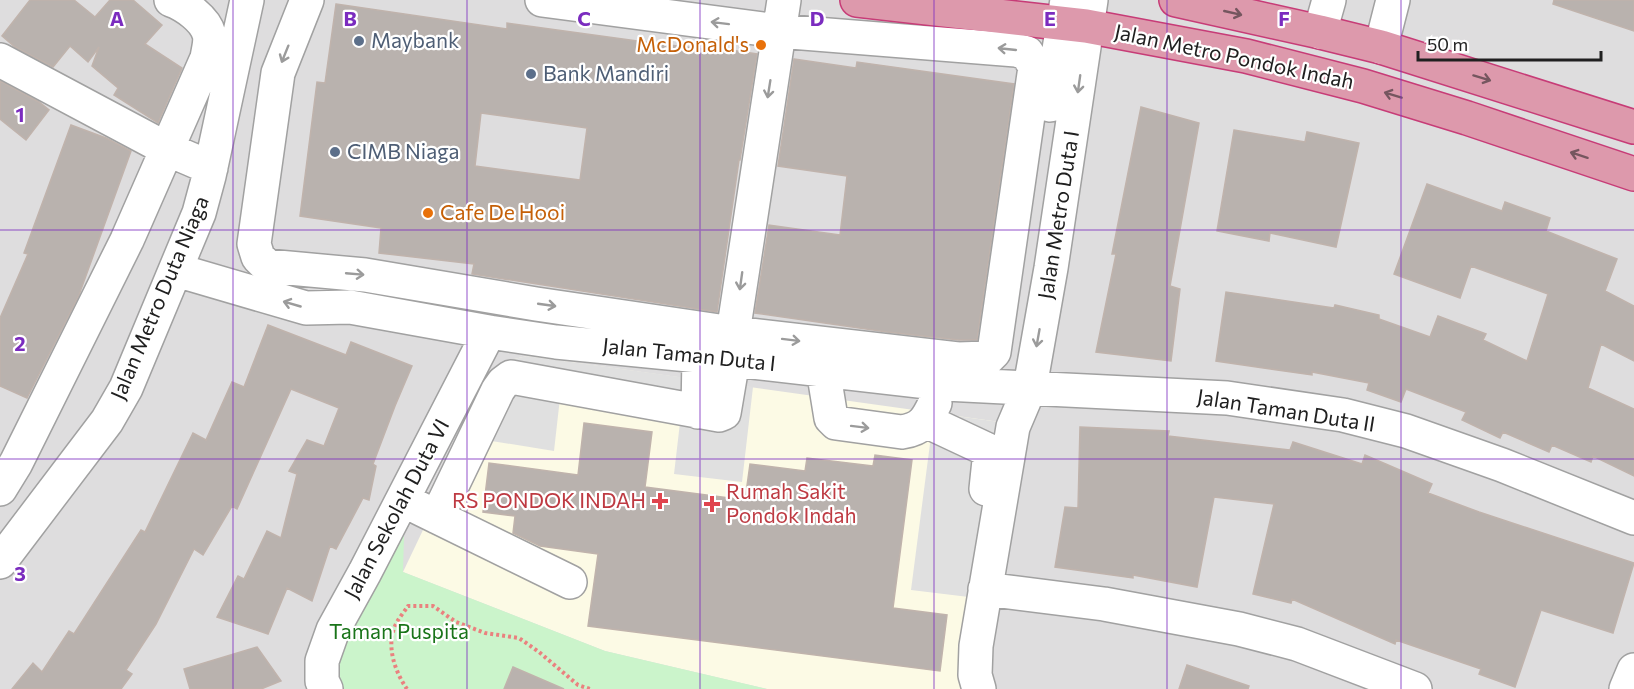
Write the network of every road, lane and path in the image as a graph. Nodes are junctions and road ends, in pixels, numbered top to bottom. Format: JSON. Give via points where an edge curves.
{"nodes":[{"id":1,"x":171,"y":0,"type":"edge"},
{"id":2,"x":247,"y":0,"type":"edge"},
{"id":3,"x":307,"y":0,"type":"edge"},
{"id":4,"x":542,"y":0,"type":"edge"},
{"id":5,"x":857,"y":0,"type":"edge"},
{"id":6,"x":1176,"y":0,"type":"edge"},
{"id":7,"x":1329,"y":0,"type":"edge"},
{"id":8,"x":1393,"y":0,"type":"edge"},
{"id":9,"x":1077,"y":12,"type":"edge"},
{"id":10,"x":781,"y":15,"type":"edge"},
{"id":11,"x":1320,"y":32,"type":"junction"},
{"id":12,"x":1381,"y":47,"type":"junction"},
{"id":13,"x":0,"y":60,"type":"edge"},
{"id":14,"x":1043,"y":81,"type":"junction"},
{"id":15,"x":1634,"y":126,"type":"edge"},
{"id":16,"x":167,"y":149,"type":"junction"},
{"id":17,"x":1055,"y":160,"type":"junction"},
{"id":18,"x":211,"y":168,"type":"junction"},
{"id":19,"x":1634,"y":174,"type":"edge"},
{"id":20,"x":180,"y":259,"type":"junction"},
{"id":21,"x":1027,"y":264,"type":"junction"},
{"id":22,"x":489,"y":332,"type":"junction"},
{"id":23,"x":733,"y":346,"type":"junction"},
{"id":24,"x":699,"y":356,"type":"junction"},
{"id":25,"x":823,"y":369,"type":"junction"},
{"id":26,"x":945,"y":384,"type":"junction"},
{"id":27,"x":1018,"y":387,"type":"junction"},
{"id":28,"x":698,"y":412,"type":"junction"},
{"id":29,"x":926,"y":421,"type":"junction"},
{"id":30,"x":6,"y":468,"type":"edge"},
{"id":31,"x":55,"y":490,"type":"junction"},
{"id":32,"x":405,"y":495,"type":"junction"},
{"id":33,"x":439,"y":512,"type":"junction"},
{"id":34,"x":1634,"y":518,"type":"edge"},
{"id":35,"x":0,"y":562,"type":"edge"},
{"id":36,"x":570,"y":582,"type":"dead end"},
{"id":37,"x":985,"y":589,"type":"junction"},
{"id":38,"x":1634,"y":670,"type":"edge"},
{"id":39,"x":326,"y":689,"type":"edge"},
{"id":40,"x":407,"y":689,"type":"edge"},
{"id":41,"x":590,"y":689,"type":"edge"},
{"id":42,"x":957,"y":689,"type":"edge"},
{"id":43,"x":979,"y":689,"type":"edge"},
{"id":44,"x":1415,"y":689,"type":"edge"},
{"id":45,"x":1626,"y":689,"type":"edge"}],
"edges":[{"from":1,"to":16,"type":"street","via":[[182,4],[204,24],[210,36],[207,58]]},
{"from":2,"to":18,"type":"street","name":"Jalan Metro Duta Niaga"},
{"from":3,"to":23,"type":"street","one_way":true,"via":[[278,73],[254,244],[263,263],[536,303]]},
{"from":10,"to":4,"type":"street","one_way":true},
{"from":5,"to":9,"type":"highway","name":"Jalan Metro Pondok Indah"},
{"from":6,"to":11,"type":"highway","name":"Jalan Metro Pondok Indah","one_way":true},
{"from":7,"to":11,"type":"street"},
{"from":8,"to":12,"type":"street"},
{"from":9,"to":14,"type":"street","name":"Jalan Metro Duta I"},
{"from":9,"to":17,"type":"street","name":"Jalan Metro Duta I","one_way":true},
{"from":19,"to":9,"type":"highway","name":"Jalan Metro Pondok Indah","one_way":true,"via":[[1363,86]]},
{"from":14,"to":10,"type":"street","one_way":true,"via":[[1032,59],[1016,50]]},
{"from":10,"to":23,"type":"street","one_way":true},
{"from":11,"to":12,"type":"highway","name":"Jalan Metro Pondok Indah"},
{"from":12,"to":15,"type":"highway","name":"Jalan Metro Pondok Indah","one_way":true},
{"from":13,"to":16,"type":"street"},
{"from":14,"to":17,"type":"street","name":"Jalan Metro Duta I"},
{"from":14,"to":21,"type":"street"},
{"from":16,"to":18,"type":"street"},
{"from":16,"to":30,"type":"street","via":[[127,240]]},
{"from":17,"to":21,"type":"street","name":"Jalan Metro Duta I"},
{"from":18,"to":20,"type":"street","name":"Jalan Metro Duta Niaga","via":[[199,213]]},
{"from":20,"to":22,"type":"street","name":"Jalan Taman Duta I","via":[[324,288],[350,307]]},
{"from":20,"to":31,"type":"street","name":"Jalan Metro Duta Niaga","via":[[126,388],[107,421]]},
{"from":23,"to":21,"type":"street","one_way":true,"via":[[988,358],[994,352]]},
{"from":21,"to":27,"type":"street","name":"Jalan Metro Duta I"},
{"from":22,"to":24,"type":"street","name":"Jalan Taman Duta I"},
{"from":22,"to":32,"type":"street","name":"Jalan Sekolah Duta VI"},
{"from":23,"to":24,"type":"street","name":"Jalan Taman Duta I"},
{"from":23,"to":25,"type":"street","name":"Jalan Taman Duta I"},
{"from":23,"to":28,"type":"street","via":[[724,413]]},
{"from":24,"to":28,"type":"street"},
{"from":25,"to":26,"type":"street","name":"Jalan Taman Duta I"},
{"from":25,"to":29,"type":"street","one_way":true,"via":[[831,418],[836,423],[902,432]]},
{"from":26,"to":27,"type":"street","name":"Jalan Taman Duta I"},
{"from":26,"to":29,"type":"street"},
{"from":27,"to":34,"type":"street","name":"Jalan Taman Duta II","via":[[1227,398],[1343,415],[1406,431]]},
{"from":27,"to":37,"type":"street","name":"Jalan Metro Duta I"},
{"from":28,"to":33,"type":"street","via":[[511,377],[498,390]]},
{"from":29,"to":42,"type":"street","via":[[991,453]]},
{"from":30,"to":31,"type":"street"},
{"from":31,"to":35,"type":"street","name":"Jalan Metro Duta Niaga"},
{"from":32,"to":33,"type":"street"},
{"from":32,"to":39,"type":"street","name":"Jalan Sekolah Duta VI","via":[[333,630],[322,661]]},
{"from":33,"to":36,"type":"street"},
{"from":37,"to":43,"type":"street","name":"Jalan Metro Duta I","via":[[975,646]]},
{"from":37,"to":44,"type":"street","via":[[1104,604],[1239,629],[1297,644]]},
{"from":38,"to":45,"type":"street"},
{"from":40,"to":41,"type":"path","via":[[391,653],[394,627],[408,606],[433,606],[456,622],[485,633],[519,638],[578,685]]}]}
